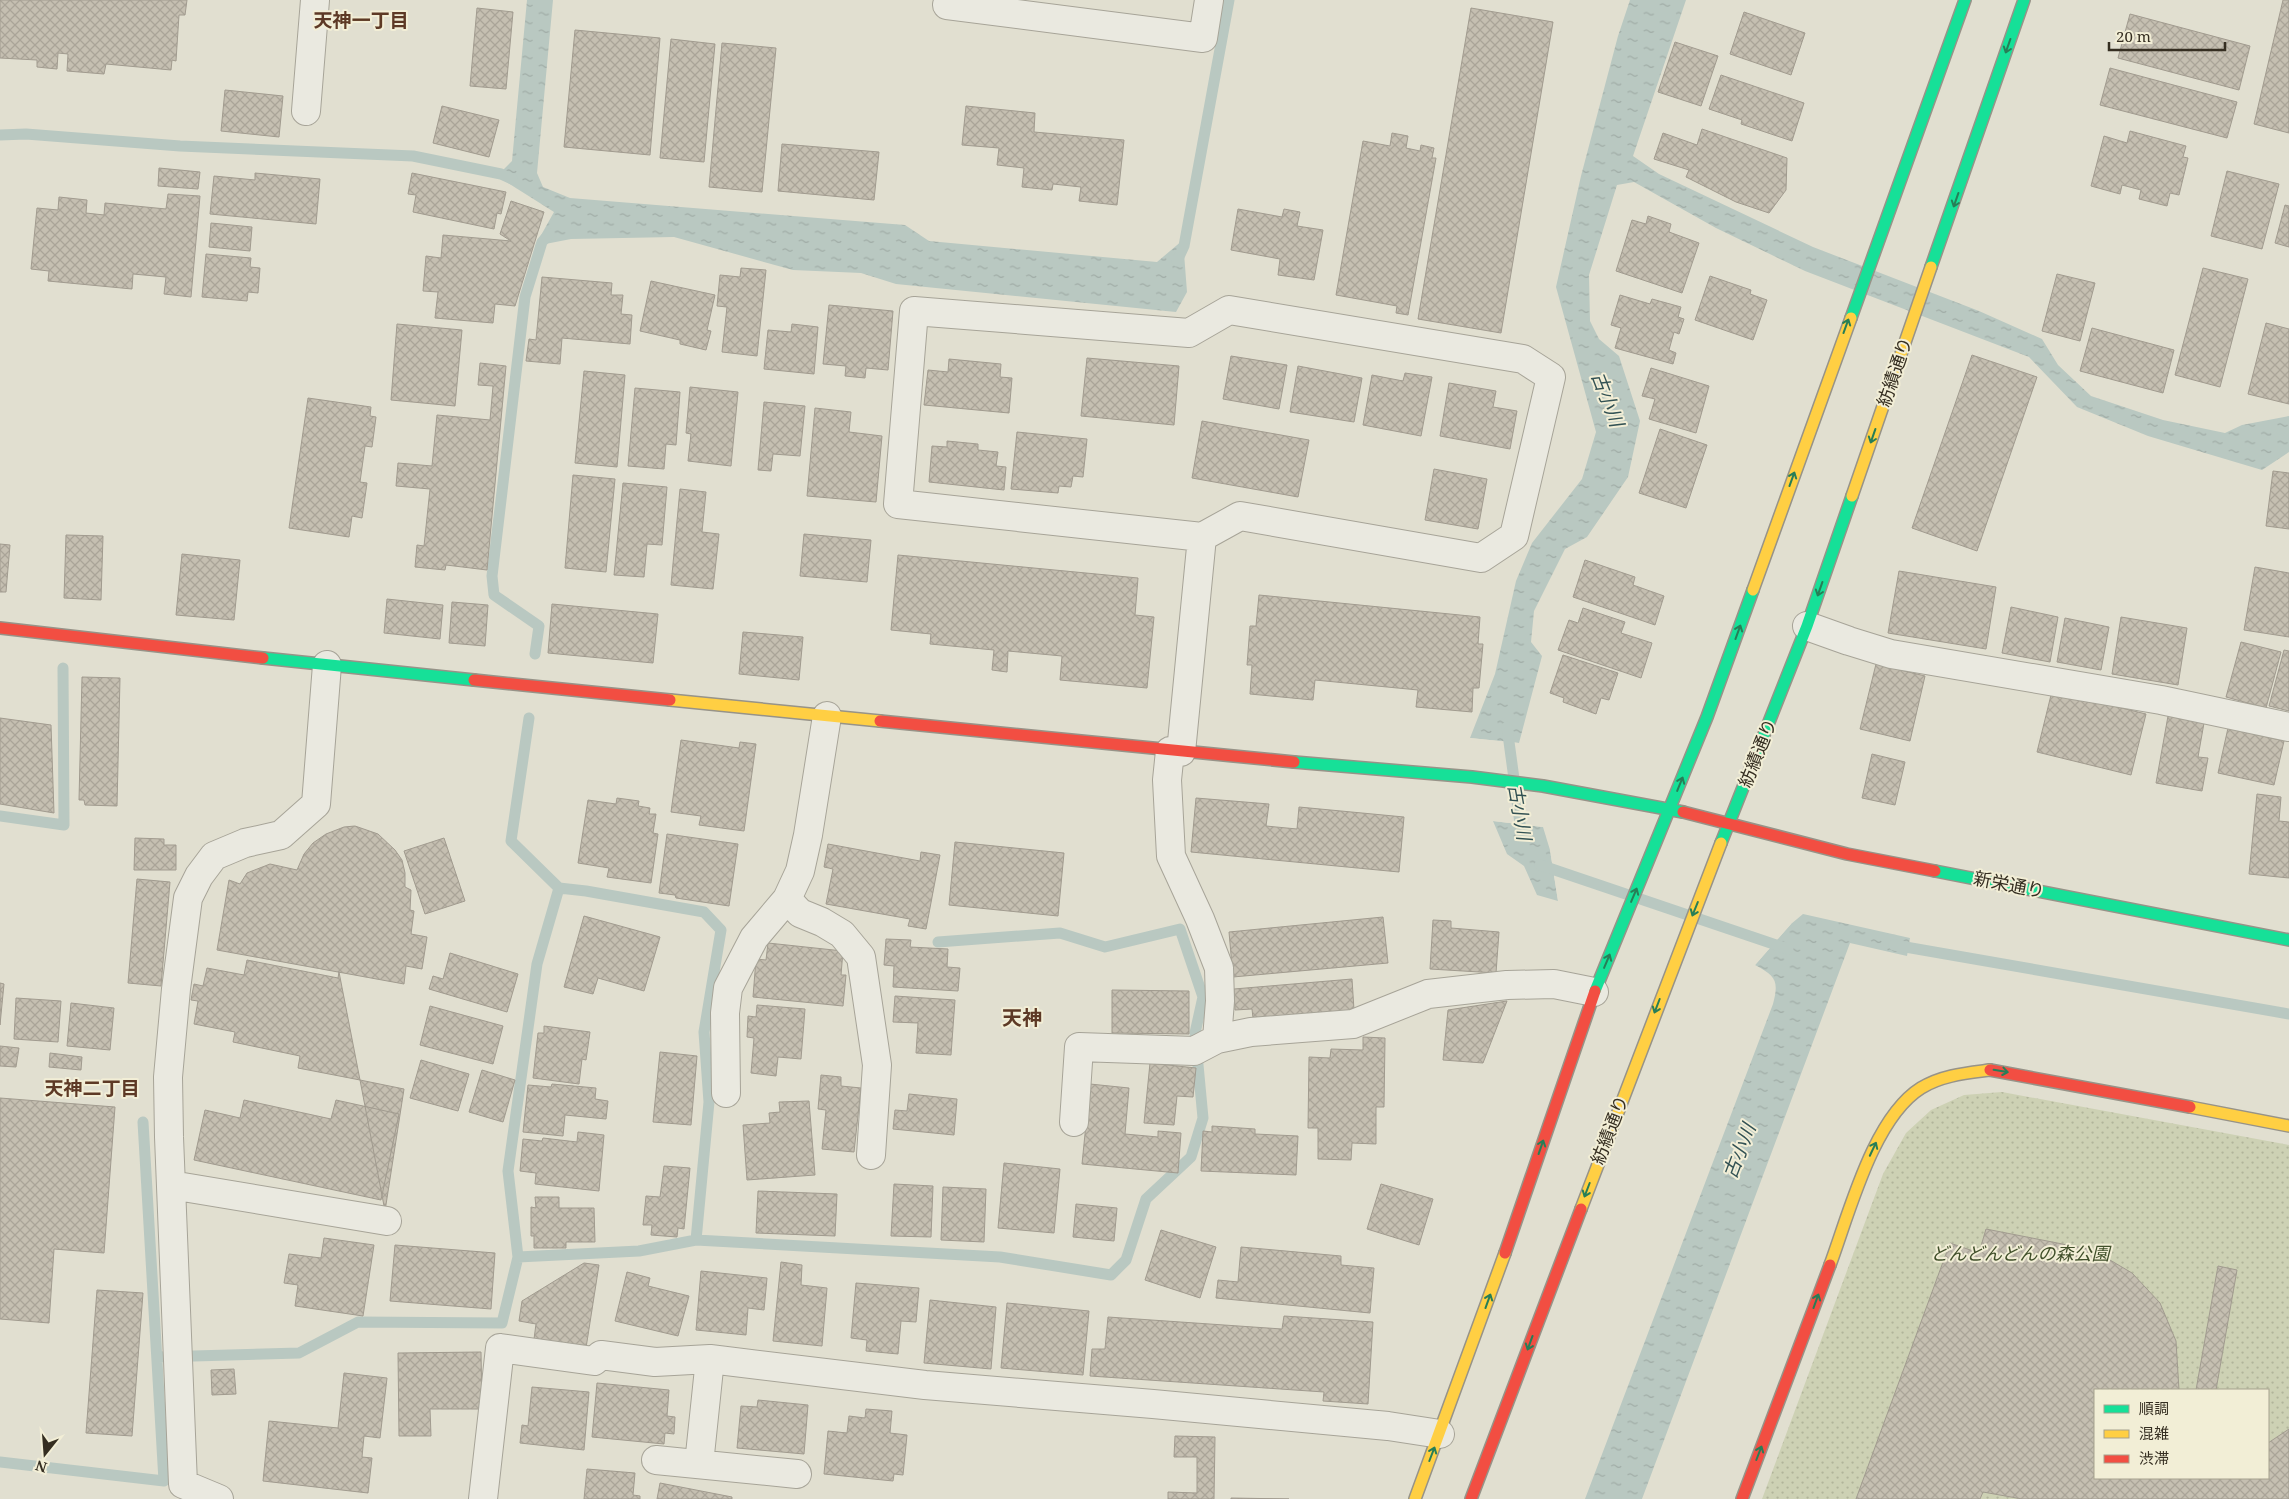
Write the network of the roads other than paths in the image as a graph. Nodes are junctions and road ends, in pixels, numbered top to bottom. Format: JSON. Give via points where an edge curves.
{"nodes":[{"id":1,"x":315,"y":0,"type":"edge"},
{"id":2,"x":1209,"y":0,"type":"edge"},
{"id":3,"x":1965,"y":0,"type":"edge"},
{"id":4,"x":2024,"y":0,"type":"edge"},
{"id":5,"x":947,"y":6,"type":"dead end"},
{"id":6,"x":306,"y":111,"type":"dead end"},
{"id":7,"x":1202,"y":537,"type":"junction"},
{"id":8,"x":1807,"y":626,"type":"junction"},
{"id":9,"x":0,"y":628,"type":"edge"},
{"id":10,"x":327,"y":665,"type":"junction"},
{"id":11,"x":827,"y":716,"type":"junction"},
{"id":12,"x":2289,"y":727,"type":"edge"},
{"id":13,"x":1176,"y":751,"type":"junction"},
{"id":14,"x":1670,"y":809,"type":"junction"},
{"id":15,"x":1730,"y":823,"type":"junction"},
{"id":16,"x":787,"y":899,"type":"junction"},
{"id":17,"x":2289,"y":940,"type":"edge"},
{"id":18,"x":1594,"y":992,"type":"junction"},
{"id":19,"x":1204,"y":1046,"type":"junction"},
{"id":20,"x":726,"y":1093,"type":"dead end"},
{"id":21,"x":1074,"y":1122,"type":"dead end"},
{"id":22,"x":2289,"y":1126,"type":"edge"},
{"id":23,"x":871,"y":1155,"type":"dead end"},
{"id":24,"x":171,"y":1184,"type":"junction"},
{"id":25,"x":386,"y":1221,"type":"dead end"},
{"id":26,"x":710,"y":1359,"type":"junction"},
{"id":27,"x":1440,"y":1434,"type":"junction"},
{"id":28,"x":656,"y":1460,"type":"dead end"},
{"id":29,"x":700,"y":1464,"type":"junction"},
{"id":30,"x":797,"y":1474,"type":"dead end"},
{"id":31,"x":219,"y":1499,"type":"edge"},
{"id":32,"x":483,"y":1499,"type":"edge"},
{"id":33,"x":1415,"y":1499,"type":"edge"},
{"id":34,"x":1471,"y":1499,"type":"edge"},
{"id":35,"x":1742,"y":1499,"type":"edge"}],
"edges":[{"from":1,"to":6,"type":"street"},
{"from":2,"to":5,"type":"street","via":[[1203,38]]},
{"from":14,"to":3,"type":"main road","one_way":true,"via":[[1708,717]]},
{"from":4,"to":8,"type":"main road","name":"紡績通り","one_way":true},
{"from":7,"to":7,"type":"street","via":[[898,504],[914,311],[1189,333],[1229,310],[1523,358],[1551,376],[1514,536],[1481,558],[1240,516]]},
{"from":7,"to":13,"type":"street"},
{"from":8,"to":12,"type":"street","via":[[1891,654],[2161,700]]},
{"from":8,"to":15,"type":"main road","name":"紡績通り"},
{"from":9,"to":10,"type":"main road","name":"新栄通り"},
{"from":10,"to":11,"type":"main road","name":"新栄通り"},
{"from":10,"to":24,"type":"street","via":[[316,804],[281,835],[244,843],[214,856],[188,898],[168,1077]]},
{"from":11,"to":13,"type":"main road","name":"新栄通り"},
{"from":11,"to":16,"type":"street","via":[[808,835],[800,871]]},
{"from":13,"to":14,"type":"main road","name":"新栄通り","via":[[1472,777]]},
{"from":13,"to":19,"type":"street","via":[[1167,780],[1171,856],[1219,968],[1220,1001]]},
{"from":14,"to":15,"type":"main road","name":"新栄通り"},
{"from":18,"to":14,"type":"main road","one_way":true},
{"from":15,"to":17,"type":"main road","name":"新栄通り","via":[[1847,854]]},
{"from":15,"to":34,"type":"main road","name":"紡績通り","one_way":true,"via":[[1674,960]]},
{"from":16,"to":20,"type":"street","via":[[754,938],[728,988],[725,1013]]},
{"from":16,"to":23,"type":"street","via":[[800,913],[842,934],[861,957],[877,1065]]},
{"from":18,"to":19,"type":"street","via":[[1554,984],[1507,985],[1428,994],[1354,1024],[1251,1032]]},
{"from":27,"to":18,"type":"main road","one_way":true},
{"from":19,"to":21,"type":"street","via":[[1079,1046]]},
{"from":35,"to":22,"type":"main road","one_way":true,"via":[[1873,1149],[1903,1101],[1926,1084],[1958,1073],[1994,1070]]},
{"from":24,"to":25,"type":"street"},
{"from":24,"to":31,"type":"street","via":[[183,1484]]},
{"from":26,"to":27,"type":"street","via":[[925,1385],[1388,1426]]},
{"from":26,"to":29,"type":"street"},
{"from":26,"to":32,"type":"street","via":[[655,1362],[601,1355],[594,1361],[500,1348]]},
{"from":33,"to":27,"type":"main road","one_way":true},
{"from":28,"to":29,"type":"street"},
{"from":29,"to":30,"type":"street"}]}
